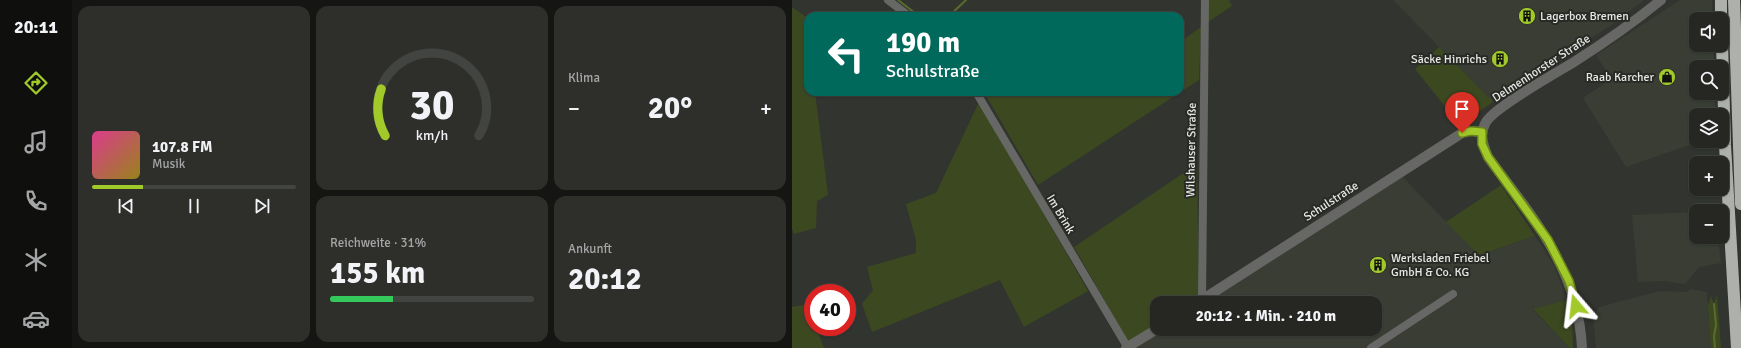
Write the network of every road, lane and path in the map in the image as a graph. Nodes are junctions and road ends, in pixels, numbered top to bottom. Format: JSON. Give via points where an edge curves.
{"nodes":[{"id":1,"x":888,"y":0,"type":"edge"},
{"id":2,"x":1205,"y":0,"type":"edge"},
{"id":3,"x":1661,"y":0,"type":"edge"},
{"id":4,"x":1721,"y":0,"type":"edge"},
{"id":5,"x":1734,"y":0,"type":"edge"},
{"id":6,"x":904,"y":12,"type":"edge"},
{"id":7,"x":1721,"y":12,"type":"edge"},
{"id":8,"x":1722,"y":52,"type":"edge"},
{"id":9,"x":978,"y":96,"type":"edge"},
{"id":10,"x":1739,"y":126,"type":"edge"},
{"id":11,"x":1482,"y":132,"type":"junction"},
{"id":12,"x":1741,"y":204,"type":"edge"},
{"id":13,"x":1453,"y":294,"type":"dead end"},
{"id":14,"x":1199,"y":296,"type":"edge"},
{"id":15,"x":1208,"y":296,"type":"edge"},
{"id":16,"x":1150,"y":333,"type":"edge"},
{"id":17,"x":1127,"y":348,"type":"edge"},
{"id":18,"x":1371,"y":348,"type":"edge"},
{"id":19,"x":1582,"y":348,"type":"edge"},
{"id":20,"x":1737,"y":348,"type":"edge"}],
"edges":[{"from":1,"to":6,"type":"street"},
{"from":2,"to":14,"type":"street","name":"Wilshauser Straße"},
{"from":3,"to":11,"type":"street","name":"Delmenhorster Straße","via":[[1612,37],[1503,107],[1486,122]]},
{"from":4,"to":7,"type":"highway"},
{"from":5,"to":10,"type":"highway"},
{"from":8,"to":20,"type":"highway","via":[[1728,211]]},
{"from":9,"to":17,"type":"street","name":"Im Brink"},
{"from":10,"to":12,"type":"highway"},
{"from":11,"to":15,"type":"street","name":"Schulstraße","via":[[1462,133]]},
{"from":11,"to":19,"type":"street","via":[[1482,144],[1488,157],[1548,240],[1569,281],[1576,306]]},
{"from":13,"to":18,"type":"street"},
{"from":16,"to":17,"type":"street"}]}
